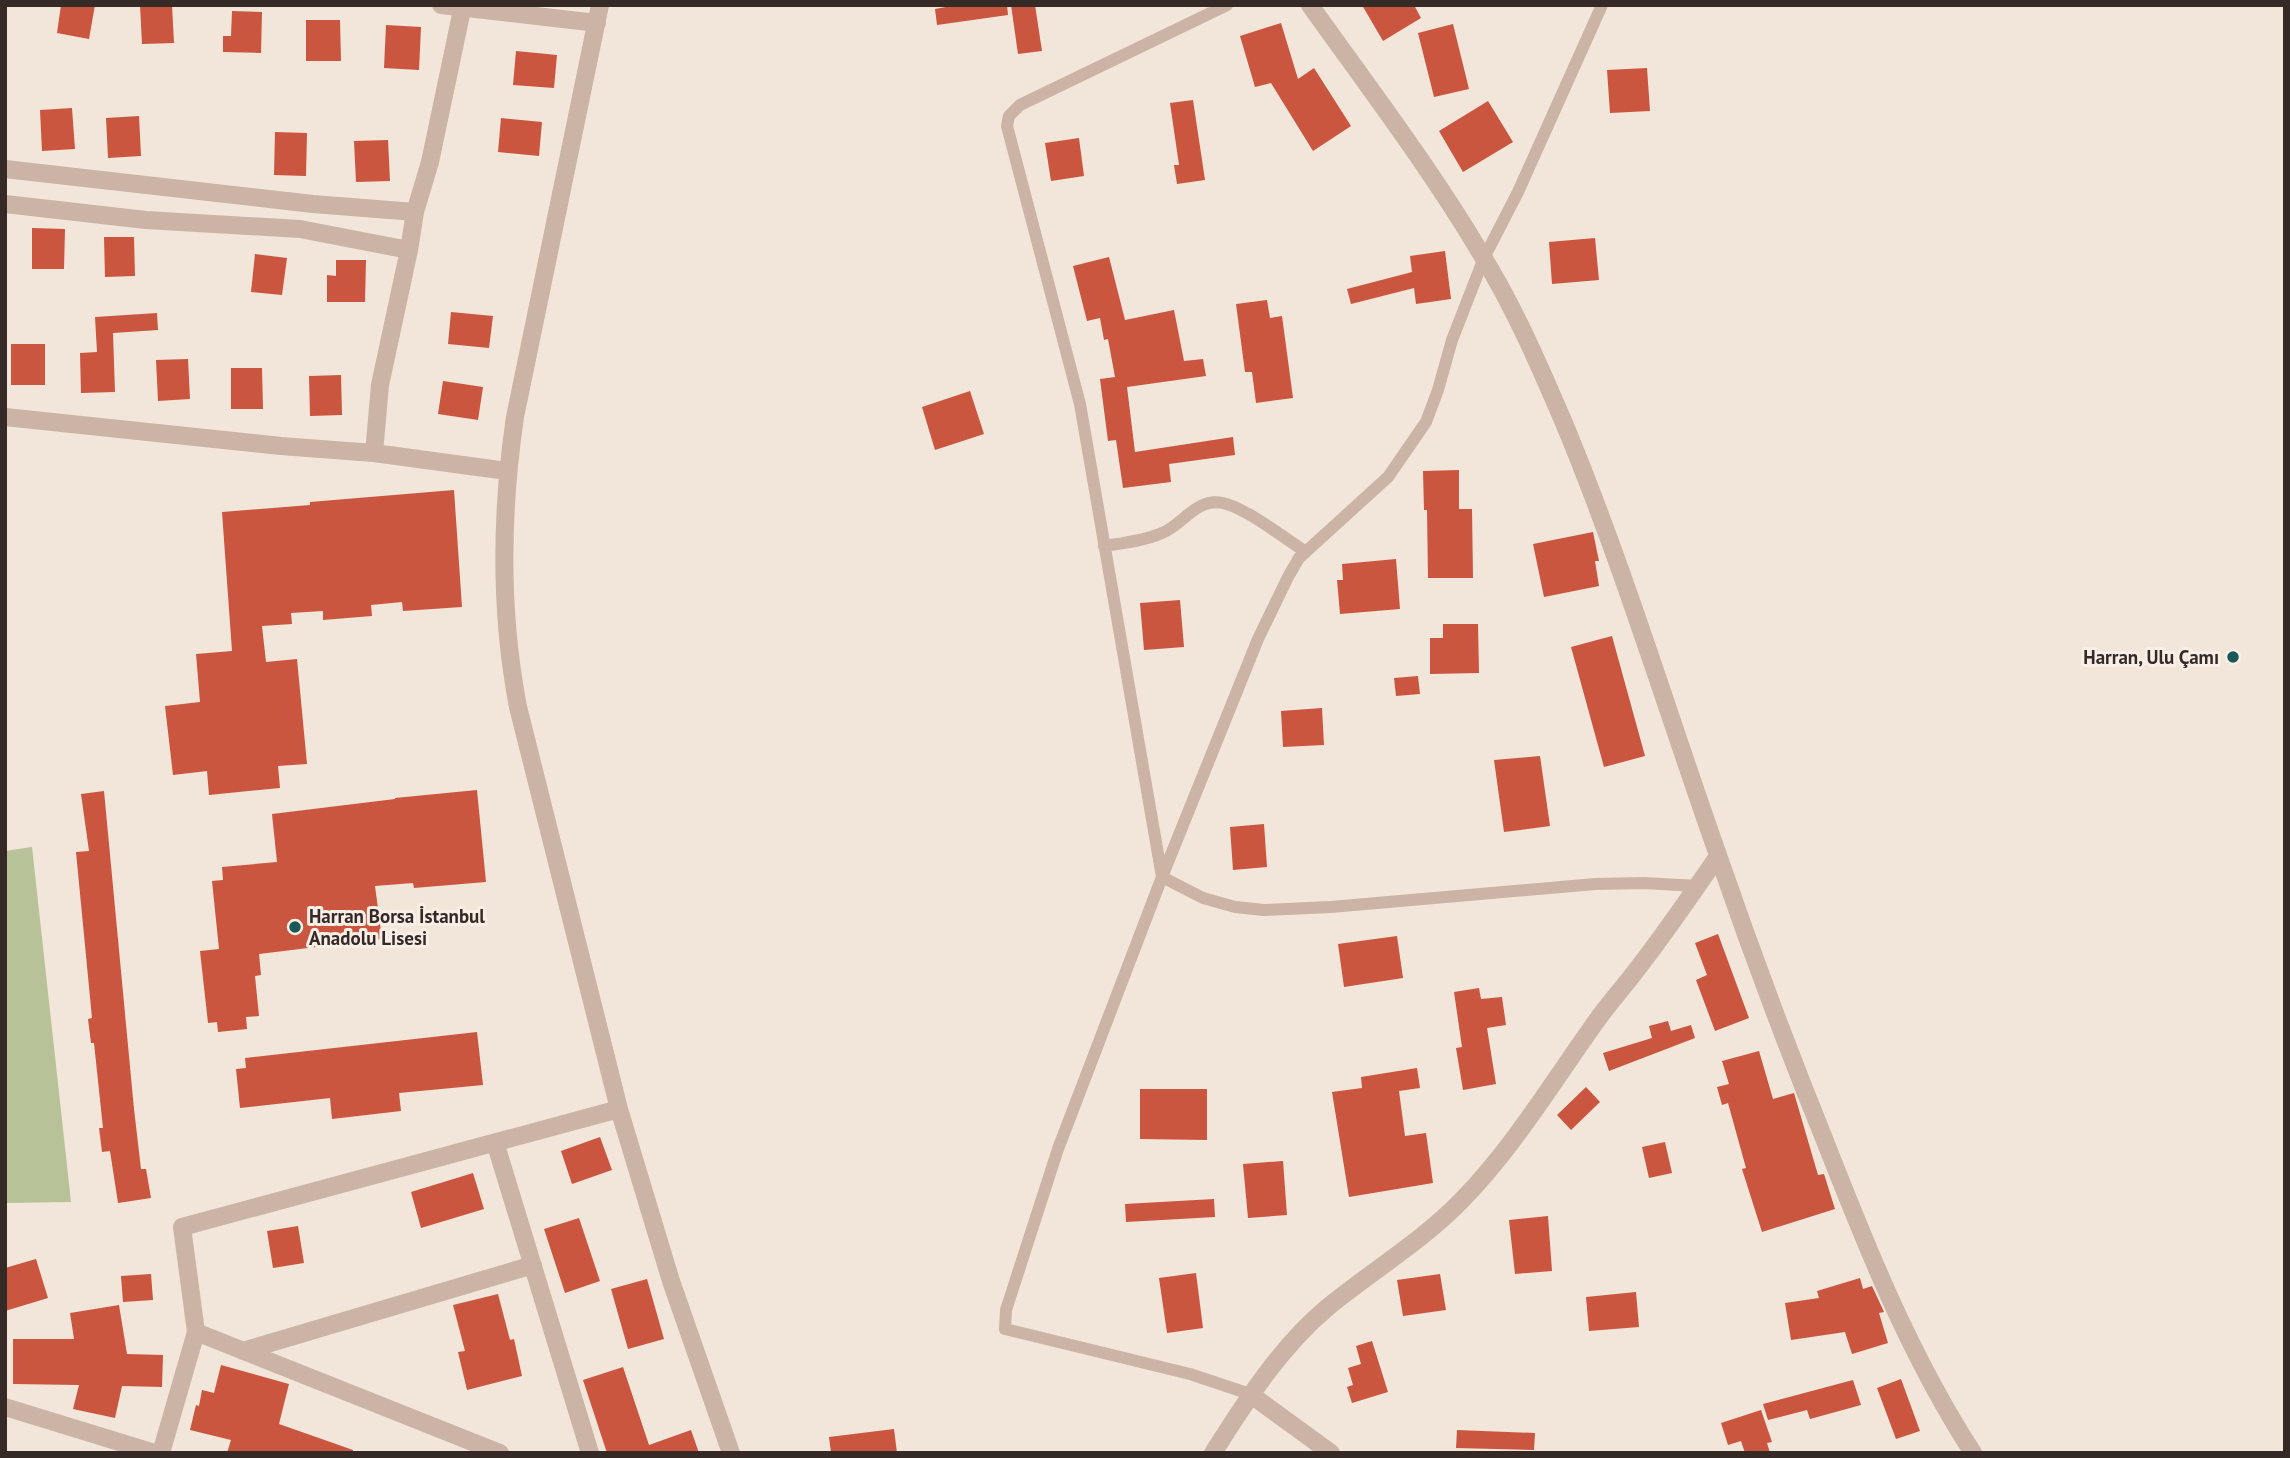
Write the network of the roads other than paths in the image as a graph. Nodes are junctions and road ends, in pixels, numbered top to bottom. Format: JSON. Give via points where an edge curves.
{"nodes":[{"id":1,"x":440,"y":5,"type":"edge"},
{"id":2,"x":1227,"y":5,"type":"edge"},
{"id":3,"x":1310,"y":5,"type":"edge"},
{"id":4,"x":1602,"y":5,"type":"edge"},
{"id":5,"x":463,"y":7,"type":"edge"},
{"id":6,"x":598,"y":14,"type":"edge"},
{"id":7,"x":5,"y":169,"type":"edge"},
{"id":8,"x":5,"y":204,"type":"edge"},
{"id":9,"x":415,"y":212,"type":"junction"},
{"id":10,"x":409,"y":250,"type":"junction"},
{"id":11,"x":1484,"y":257,"type":"junction"},
{"id":12,"x":5,"y":417,"type":"edge"},
{"id":13,"x":374,"y":453,"type":"junction"},
{"id":14,"x":507,"y":471,"type":"junction"},
{"id":15,"x":1104,"y":546,"type":"junction"},
{"id":16,"x":1306,"y":552,"type":"junction"},
{"id":17,"x":1718,"y":856,"type":"junction"},
{"id":18,"x":1162,"y":877,"type":"junction"},
{"id":19,"x":1697,"y":886,"type":"junction"},
{"id":20,"x":619,"y":1109,"type":"junction"},
{"id":21,"x":495,"y":1142,"type":"junction"},
{"id":22,"x":533,"y":1265,"type":"junction"},
{"id":23,"x":196,"y":1332,"type":"junction"},
{"id":24,"x":243,"y":1351,"type":"junction"},
{"id":25,"x":1250,"y":1394,"type":"junction"},
{"id":26,"x":5,"y":1406,"type":"edge"},
{"id":27,"x":155,"y":1453,"type":"edge"},
{"id":28,"x":161,"y":1453,"type":"edge"},
{"id":29,"x":500,"y":1453,"type":"edge"},
{"id":30,"x":590,"y":1453,"type":"edge"},
{"id":31,"x":731,"y":1453,"type":"edge"},
{"id":32,"x":1213,"y":1453,"type":"edge"},
{"id":33,"x":1331,"y":1453,"type":"edge"},
{"id":34,"x":1973,"y":1453,"type":"edge"}],
"edges":[{"from":1,"to":5,"type":"street"},
{"from":2,"to":15,"type":"lane","via":[[1020,105],[1009,116],[1007,127],[1080,404]]},
{"from":3,"to":11,"type":"street"},
{"from":4,"to":11,"type":"lane"},
{"from":5,"to":6,"type":"street"},
{"from":5,"to":9,"type":"street"},
{"from":6,"to":14,"type":"street","via":[[514,417]]},
{"from":7,"to":9,"type":"street"},
{"from":8,"to":10,"type":"street","via":[[300,229]]},
{"from":9,"to":10,"type":"street"},
{"from":10,"to":13,"type":"street","via":[[380,385]]},
{"from":11,"to":16,"type":"lane","via":[[1426,422],[1388,477]]},
{"from":11,"to":17,"type":"street","via":[[1529,346],[1597,505]]},
{"from":12,"to":13,"type":"street"},
{"from":13,"to":14,"type":"street"},
{"from":14,"to":20,"type":"street","via":[[506,589],[518,708]]},
{"from":15,"to":16,"type":"lane","via":[[1165,532],[1194,509],[1220,502],[1236,507]]},
{"from":15,"to":18,"type":"lane"},
{"from":16,"to":18,"type":"lane","via":[[1288,577],[1258,639]]},
{"from":17,"to":19,"type":"street"},
{"from":17,"to":34,"type":"street","via":[[1865,1242],[1900,1319]]},
{"from":18,"to":19,"type":"lane","via":[[1203,898],[1264,909],[1595,884]]},
{"from":18,"to":25,"type":"lane","via":[[1058,1149],[1006,1310],[1006,1329],[1190,1374]]},
{"from":19,"to":25,"type":"street","via":[[1524,1124],[1462,1200],[1429,1231],[1327,1308]]},
{"from":20,"to":21,"type":"street"},
{"from":20,"to":31,"type":"street","via":[[671,1281]]},
{"from":21,"to":22,"type":"street"},
{"from":21,"to":23,"type":"street","via":[[182,1227]]},
{"from":22,"to":24,"type":"street"},
{"from":22,"to":30,"type":"street"},
{"from":23,"to":24,"type":"street"},
{"from":23,"to":28,"type":"street"},
{"from":24,"to":29,"type":"street"},
{"from":25,"to":32,"type":"street"},
{"from":25,"to":33,"type":"street"},
{"from":26,"to":27,"type":"street"}]}
